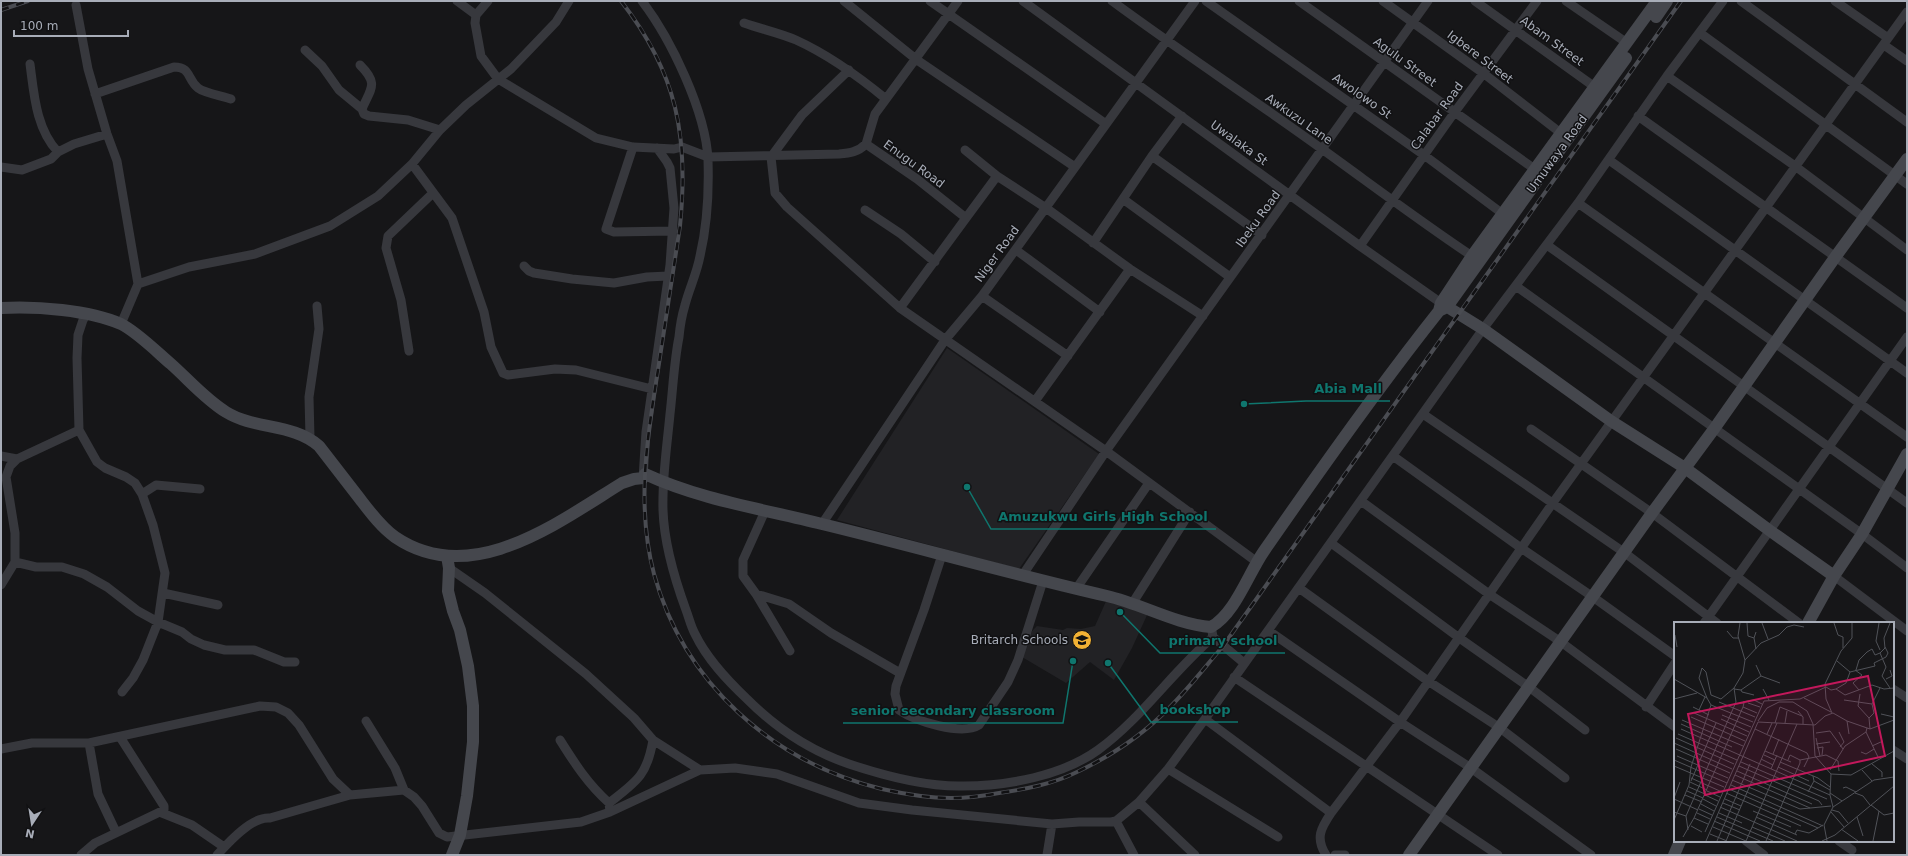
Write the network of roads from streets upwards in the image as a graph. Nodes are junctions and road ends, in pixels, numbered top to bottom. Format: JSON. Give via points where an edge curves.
{"nodes":[{"id":1,"x":457,"y":1,"type":"edge"},
{"id":2,"x":488,"y":1,"type":"edge"},
{"id":3,"x":569,"y":1,"type":"edge"},
{"id":4,"x":642,"y":1,"type":"edge"},
{"id":5,"x":844,"y":1,"type":"edge"},
{"id":6,"x":930,"y":1,"type":"edge"},
{"id":7,"x":958,"y":1,"type":"edge"},
{"id":8,"x":1023,"y":1,"type":"edge"},
{"id":9,"x":1112,"y":1,"type":"edge"},
{"id":10,"x":1195,"y":1,"type":"edge"},
{"id":11,"x":1206,"y":1,"type":"edge"},
{"id":12,"x":1299,"y":1,"type":"edge"},
{"id":13,"x":1383,"y":1,"type":"edge"},
{"id":14,"x":1428,"y":1,"type":"edge"},
{"id":15,"x":1475,"y":1,"type":"edge"},
{"id":16,"x":1537,"y":1,"type":"edge"},
{"id":17,"x":1566,"y":1,"type":"edge"},
{"id":18,"x":1667,"y":1,"type":"edge"},
{"id":19,"x":1723,"y":1,"type":"edge"},
{"id":20,"x":1741,"y":1,"type":"edge"},
{"id":21,"x":1835,"y":1,"type":"edge"},
{"id":22,"x":1654,"y":2,"type":"edge"},
{"id":23,"x":76,"y":5,"type":"dead end"},
{"id":24,"x":1907,"y":12,"type":"edge"},
{"id":25,"x":476,"y":15,"type":"junction"},
{"id":26,"x":949,"y":16,"type":"junction"},
{"id":27,"x":1412,"y":22,"type":"junction"},
{"id":28,"x":744,"y":23,"type":"dead end"},
{"id":29,"x":1515,"y":30,"type":"junction"},
{"id":30,"x":1700,"y":33,"type":"junction"},
{"id":31,"x":1167,"y":41,"type":"junction"},
{"id":32,"x":1886,"y":41,"type":"junction"},
{"id":33,"x":1627,"y":43,"type":"junction"},
{"id":34,"x":305,"y":50,"type":"dead end"},
{"id":35,"x":917,"y":60,"type":"junction"},
{"id":36,"x":1385,"y":61,"type":"junction"},
{"id":37,"x":1907,"y":61,"type":"edge"},
{"id":38,"x":30,"y":64,"type":"dead end"},
{"id":39,"x":360,"y":65,"type":"dead end"},
{"id":40,"x":849,"y":70,"type":"junction"},
{"id":41,"x":1483,"y":73,"type":"junction"},
{"id":42,"x":1668,"y":76,"type":"junction"},
{"id":43,"x":498,"y":79,"type":"junction"},
{"id":44,"x":1136,"y":82,"type":"junction"},
{"id":45,"x":1855,"y":85,"type":"junction"},
{"id":46,"x":1599,"y":90,"type":"junction"},
{"id":47,"x":95,"y":94,"type":"junction"},
{"id":48,"x":232,"y":99,"type":"dead end"},
{"id":49,"x":886,"y":99,"type":"junction"},
{"id":50,"x":1354,"y":105,"type":"junction"},
{"id":51,"x":362,"y":109,"type":"junction"},
{"id":52,"x":1454,"y":113,"type":"junction"},
{"id":53,"x":1182,"y":116,"type":"junction"},
{"id":54,"x":1638,"y":116,"type":"junction"},
{"id":55,"x":1907,"y":122,"type":"edge"},
{"id":56,"x":1106,"y":124,"type":"junction"},
{"id":57,"x":1826,"y":124,"type":"junction"},
{"id":58,"x":440,"y":130,"type":"junction"},
{"id":59,"x":107,"y":134,"type":"junction"},
{"id":60,"x":1562,"y":134,"type":"junction"},
{"id":61,"x":866,"y":144,"type":"junction"},
{"id":62,"x":633,"y":147,"type":"junction"},
{"id":63,"x":657,"y":148,"type":"junction"},
{"id":64,"x":1322,"y":149,"type":"junction"},
{"id":65,"x":965,"y":150,"type":"dead end"},
{"id":66,"x":58,"y":152,"type":"junction"},
{"id":67,"x":1424,"y":155,"type":"junction"},
{"id":68,"x":1152,"y":156,"type":"junction"},
{"id":69,"x":708,"y":157,"type":"junction"},
{"id":70,"x":772,"y":157,"type":"junction"},
{"id":71,"x":1907,"y":159,"type":"edge"},
{"id":72,"x":1609,"y":160,"type":"junction"},
{"id":73,"x":412,"y":164,"type":"junction"},
{"id":74,"x":1795,"y":166,"type":"junction"},
{"id":75,"x":1,"y":167,"type":"edge"},
{"id":76,"x":1074,"y":167,"type":"junction"},
{"id":77,"x":1536,"y":170,"type":"junction"},
{"id":78,"x":1896,"y":175,"type":"junction"},
{"id":79,"x":997,"y":176,"type":"junction"},
{"id":80,"x":1907,"y":184,"type":"edge"},
{"id":81,"x":433,"y":193,"type":"junction"},
{"id":82,"x":1290,"y":195,"type":"junction"},
{"id":83,"x":1123,"y":199,"type":"junction"},
{"id":84,"x":1393,"y":202,"type":"junction"},
{"id":85,"x":1578,"y":202,"type":"junction"},
{"id":86,"x":1764,"y":207,"type":"junction"},
{"id":87,"x":1046,"y":208,"type":"junction"},
{"id":88,"x":865,"y":210,"type":"dead end"},
{"id":89,"x":1503,"y":214,"type":"junction"},
{"id":90,"x":1864,"y":217,"type":"junction"},
{"id":91,"x":966,"y":218,"type":"junction"},
{"id":92,"x":673,"y":231,"type":"junction"},
{"id":93,"x":1262,"y":235,"type":"junction"},
{"id":94,"x":1093,"y":243,"type":"junction"},
{"id":95,"x":1360,"y":246,"type":"junction"},
{"id":96,"x":1547,"y":246,"type":"junction"},
{"id":97,"x":1016,"y":250,"type":"junction"},
{"id":98,"x":1735,"y":250,"type":"junction"},
{"id":99,"x":1907,"y":250,"type":"edge"},
{"id":100,"x":1472,"y":256,"type":"junction"},
{"id":101,"x":1836,"y":256,"type":"junction"},
{"id":102,"x":935,"y":262,"type":"junction"},
{"id":103,"x":524,"y":266,"type":"dead end"},
{"id":104,"x":1130,"y":269,"type":"junction"},
{"id":105,"x":668,"y":276,"type":"junction"},
{"id":106,"x":1230,"y":277,"type":"junction"},
{"id":107,"x":138,"y":284,"type":"junction"},
{"id":108,"x":1516,"y":286,"type":"junction"},
{"id":109,"x":1704,"y":293,"type":"junction"},
{"id":110,"x":982,"y":296,"type":"junction"},
{"id":111,"x":1805,"y":300,"type":"junction"},
{"id":112,"x":317,"y":306,"type":"dead end"},
{"id":113,"x":1442,"y":307,"type":"junction"},
{"id":114,"x":1,"y":308,"type":"edge"},
{"id":115,"x":900,"y":308,"type":"junction"},
{"id":116,"x":1907,"y":308,"type":"edge"},
{"id":117,"x":1100,"y":312,"type":"junction"},
{"id":118,"x":87,"y":314,"type":"junction"},
{"id":119,"x":1203,"y":316,"type":"junction"},
{"id":120,"x":121,"y":324,"type":"junction"},
{"id":121,"x":1483,"y":329,"type":"junction"},
{"id":122,"x":1673,"y":336,"type":"junction"},
{"id":123,"x":1907,"y":337,"type":"edge"},
{"id":124,"x":945,"y":340,"type":"junction"},
{"id":125,"x":1774,"y":343,"type":"junction"},
{"id":126,"x":409,"y":351,"type":"dead end"},
{"id":127,"x":1068,"y":356,"type":"junction"},
{"id":128,"x":1890,"y":360,"type":"junction"},
{"id":129,"x":1907,"y":373,"type":"edge"},
{"id":130,"x":1642,"y":378,"type":"junction"},
{"id":131,"x":1743,"y":387,"type":"junction"},
{"id":132,"x":652,"y":389,"type":"junction"},
{"id":133,"x":1035,"y":401,"type":"junction"},
{"id":134,"x":1859,"y":404,"type":"junction"},
{"id":135,"x":1423,"y":414,"type":"junction"},
{"id":136,"x":1611,"y":421,"type":"junction"},
{"id":137,"x":1531,"y":428,"type":"dead end"},
{"id":138,"x":1714,"y":429,"type":"junction"},
{"id":139,"x":79,"y":430,"type":"junction"},
{"id":140,"x":1907,"y":437,"type":"edge"},
{"id":141,"x":310,"y":438,"type":"junction"},
{"id":142,"x":1827,"y":448,"type":"junction"},
{"id":143,"x":1106,"y":451,"type":"junction"},
{"id":144,"x":1907,"y":454,"type":"edge"},
{"id":145,"x":1,"y":456,"type":"edge"},
{"id":146,"x":1393,"y":456,"type":"junction"},
{"id":147,"x":17,"y":459,"type":"junction"},
{"id":148,"x":1580,"y":465,"type":"junction"},
{"id":149,"x":1685,"y":468,"type":"junction"},
{"id":150,"x":643,"y":478,"type":"junction"},
{"id":151,"x":663,"y":482,"type":"junction"},
{"id":152,"x":1149,"y":483,"type":"junction"},
{"id":153,"x":200,"y":489,"type":"dead end"},
{"id":154,"x":1799,"y":489,"type":"junction"},
{"id":155,"x":1887,"y":489,"type":"junction"},
{"id":156,"x":142,"y":494,"type":"junction"},
{"id":157,"x":1361,"y":501,"type":"junction"},
{"id":158,"x":1907,"y":503,"type":"edge"},
{"id":159,"x":1552,"y":504,"type":"junction"},
{"id":160,"x":765,"y":511,"type":"junction"},
{"id":161,"x":1190,"y":512,"type":"junction"},
{"id":162,"x":1652,"y":513,"type":"junction"},
{"id":163,"x":822,"y":524,"type":"junction"},
{"id":164,"x":1769,"y":530,"type":"junction"},
{"id":165,"x":1862,"y":534,"type":"junction"},
{"id":166,"x":1331,"y":543,"type":"junction"},
{"id":167,"x":1521,"y":548,"type":"junction"},
{"id":168,"x":1625,"y":553,"type":"junction"},
{"id":169,"x":942,"y":555,"type":"junction"},
{"id":170,"x":15,"y":562,"type":"junction"},
{"id":171,"x":448,"y":562,"type":"junction"},
{"id":172,"x":1257,"y":562,"type":"junction"},
{"id":173,"x":1907,"y":568,"type":"edge"},
{"id":174,"x":1022,"y":576,"type":"junction"},
{"id":175,"x":1834,"y":576,"type":"junction"},
{"id":176,"x":1736,"y":577,"type":"junction"},
{"id":177,"x":1043,"y":581,"type":"junction"},
{"id":178,"x":1,"y":585,"type":"edge"},
{"id":179,"x":1299,"y":588,"type":"junction"},
{"id":180,"x":1076,"y":589,"type":"junction"},
{"id":181,"x":163,"y":593,"type":"junction"},
{"id":182,"x":756,"y":594,"type":"junction"},
{"id":183,"x":1489,"y":594,"type":"junction"},
{"id":184,"x":1593,"y":597,"type":"junction"},
{"id":185,"x":218,"y":604,"type":"dead end"},
{"id":186,"x":1132,"y":604,"type":"junction"},
{"id":187,"x":1706,"y":620,"type":"edge"},
{"id":188,"x":158,"y":622,"type":"junction"},
{"id":189,"x":1798,"y":622,"type":"edge"},
{"id":190,"x":1809,"y":622,"type":"edge"},
{"id":191,"x":1269,"y":631,"type":"junction"},
{"id":192,"x":1907,"y":631,"type":"edge"},
{"id":193,"x":1212,"y":632,"type":"junction"},
{"id":194,"x":1458,"y":637,"type":"junction"},
{"id":195,"x":1561,"y":642,"type":"junction"},
{"id":196,"x":790,"y":651,"type":"dead end"},
{"id":197,"x":1674,"y":655,"type":"edge"},
{"id":198,"x":295,"y":662,"type":"dead end"},
{"id":199,"x":1244,"y":663,"type":"junction"},
{"id":200,"x":1674,"y":665,"type":"edge"},
{"id":201,"x":900,"y":673,"type":"junction"},
{"id":202,"x":1234,"y":677,"type":"junction"},
{"id":203,"x":1428,"y":681,"type":"junction"},
{"id":204,"x":1529,"y":687,"type":"junction"},
{"id":205,"x":1894,"y":690,"type":"edge"},
{"id":206,"x":122,"y":692,"type":"dead end"},
{"id":207,"x":1907,"y":698,"type":"edge"},
{"id":208,"x":1646,"y":707,"type":"junction"},
{"id":209,"x":1205,"y":719,"type":"junction"},
{"id":210,"x":366,"y":721,"type":"dead end"},
{"id":211,"x":1400,"y":722,"type":"junction"},
{"id":212,"x":1674,"y":726,"type":"edge"},
{"id":213,"x":1500,"y":728,"type":"junction"},
{"id":214,"x":1585,"y":730,"type":"dead end"},
{"id":215,"x":120,"y":737,"type":"junction"},
{"id":216,"x":560,"y":740,"type":"dead end"},
{"id":217,"x":653,"y":740,"type":"junction"},
{"id":218,"x":90,"y":743,"type":"junction"},
{"id":219,"x":1,"y":749,"type":"edge"},
{"id":220,"x":1894,"y":751,"type":"edge"},
{"id":221,"x":1907,"y":759,"type":"edge"},
{"id":222,"x":1366,"y":766,"type":"junction"},
{"id":223,"x":1471,"y":768,"type":"junction"},
{"id":224,"x":1168,"y":769,"type":"junction"},
{"id":225,"x":700,"y":770,"type":"junction"},
{"id":226,"x":1565,"y":778,"type":"dead end"},
{"id":227,"x":404,"y":790,"type":"junction"},
{"id":228,"x":350,"y":795,"type":"junction"},
{"id":229,"x":1140,"y":802,"type":"junction"},
{"id":230,"x":610,"y":807,"type":"junction"},
{"id":231,"x":162,"y":813,"type":"junction"},
{"id":232,"x":1331,"y":813,"type":"junction"},
{"id":233,"x":1438,"y":813,"type":"junction"},
{"id":234,"x":1116,"y":821,"type":"junction"},
{"id":235,"x":1052,"y":824,"type":"junction"},
{"id":236,"x":116,"y":832,"type":"junction"},
{"id":237,"x":460,"y":835,"type":"junction"},
{"id":238,"x":1278,"y":837,"type":"dead end"},
{"id":239,"x":1680,"y":842,"type":"edge"},
{"id":240,"x":1747,"y":842,"type":"edge"},
{"id":241,"x":1840,"y":842,"type":"edge"},
{"id":242,"x":224,"y":847,"type":"junction"},
{"id":243,"x":1852,"y":850,"type":"dead end"},
{"id":244,"x":81,"y":855,"type":"edge"},
{"id":245,"x":216,"y":855,"type":"edge"},
{"id":246,"x":452,"y":855,"type":"edge"},
{"id":247,"x":1047,"y":855,"type":"edge"},
{"id":248,"x":1134,"y":855,"type":"edge"},
{"id":249,"x":1190,"y":855,"type":"edge"},
{"id":250,"x":1326,"y":855,"type":"edge"},
{"id":251,"x":1335,"y":855,"type":"edge"},
{"id":252,"x":1345,"y":855,"type":"edge"},
{"id":253,"x":1409,"y":855,"type":"edge"},
{"id":254,"x":1498,"y":855,"type":"edge"},
{"id":255,"x":1591,"y":855,"type":"edge"},
{"id":256,"x":1674,"y":855,"type":"edge"},
{"id":257,"x":1764,"y":855,"type":"edge"}],
"edges":[{"from":1,"to":25,"type":"street"},
{"from":2,"to":25,"type":"street"},
{"from":3,"to":43,"type":"street","via":[[556,22],[512,69]]},
{"from":4,"to":69,"type":"street","via":[[676,57],[703,128]]},
{"from":5,"to":35,"type":"street"},
{"from":6,"to":26,"type":"street"},
{"from":7,"to":26,"type":"street","name":"Enugu Road"},
{"from":8,"to":44,"type":"street","name":"Uwalaka St"},
{"from":9,"to":31,"type":"street","name":"Awkuzu Lane"},
{"from":10,"to":31,"type":"street","name":"Niger Road"},
{"from":11,"to":50,"type":"street","name":"Awolowo St"},
{"from":12,"to":36,"type":"street","name":"Agulu Street"},
{"from":13,"to":27,"type":"street","name":"Igbere Street"},
{"from":14,"to":27,"type":"street","name":"Ibeku Road"},
{"from":15,"to":29,"type":"street","name":"Abam Street"},
{"from":16,"to":29,"type":"street","name":"Calabar Road"},
{"from":17,"to":33,"type":"street"},
{"from":18,"to":46,"type":"street","name":"Umuwaya Road"},
{"from":19,"to":30,"type":"street"},
{"from":20,"to":45,"type":"street"},
{"from":21,"to":32,"type":"street"},
{"from":22,"to":33,"type":"street","name":"Umuwaya Road"},
{"from":23,"to":47,"type":"street"},
{"from":24,"to":32,"type":"street"},
{"from":25,"to":43,"type":"street","via":[[481,56]]},
{"from":26,"to":35,"type":"street","name":"Enugu Road"},
{"from":26,"to":56,"type":"street"},
{"from":27,"to":36,"type":"street","name":"Ibeku Road"},
{"from":27,"to":41,"type":"street","name":"Igbere Street"},
{"from":28,"to":40,"type":"street","via":[[795,40]]},
{"from":29,"to":41,"type":"street","name":"Calabar Road"},
{"from":29,"to":46,"type":"street","name":"Abam Street"},
{"from":30,"to":42,"type":"street"},
{"from":30,"to":57,"type":"street"},
{"from":31,"to":44,"type":"street","name":"Niger Road"},
{"from":31,"to":64,"type":"street","name":"Awkuzu Lane"},
{"from":32,"to":37,"type":"street"},
{"from":32,"to":45,"type":"street"},
{"from":33,"to":46,"type":"street","name":"Umuwaya Road"},
{"from":34,"to":51,"type":"street","via":[[322,66],[339,90]]},
{"from":35,"to":49,"type":"street","name":"Enugu Road"},
{"from":35,"to":76,"type":"street"},
{"from":36,"to":50,"type":"street","name":"Ibeku Road"},
{"from":36,"to":52,"type":"street","name":"Agulu Street"},
{"from":38,"to":66,"type":"street","via":[[36,107],[49,141]]},
{"from":39,"to":51,"type":"street","via":[[372,79]]},
{"from":40,"to":49,"type":"street"},
{"from":40,"to":70,"type":"street","via":[[802,115]]},
{"from":41,"to":52,"type":"street","name":"Calabar Road"},
{"from":41,"to":60,"type":"street","name":"Igbere Street"},
{"from":42,"to":54,"type":"street"},
{"from":42,"to":74,"type":"street"},
{"from":43,"to":58,"type":"street"},
{"from":43,"to":62,"type":"street","via":[[596,138]]},
{"from":44,"to":53,"type":"street","name":"Uwalaka St"},
{"from":44,"to":56,"type":"street","name":"Niger Road"},
{"from":45,"to":55,"type":"street"},
{"from":45,"to":57,"type":"street"},
{"from":46,"to":60,"type":"street","name":"Umuwaya Road"},
{"from":46,"to":113,"type":"street","name":"Umuwaya Road"},
{"from":47,"to":48,"type":"street","via":[[174,67],[181,67],[186,70],[198,89]]},
{"from":47,"to":59,"type":"street"},
{"from":49,"to":61,"type":"street","name":"Enugu Road","via":[[876,114]]},
{"from":50,"to":64,"type":"street","name":"Ibeku Road"},
{"from":50,"to":67,"type":"street","name":"Awolowo St"},
{"from":51,"to":58,"type":"street","via":[[364,114],[369,116],[408,120]]},
{"from":52,"to":67,"type":"street","name":"Calabar Road"},
{"from":52,"to":77,"type":"street","name":"Agulu Street"},
{"from":53,"to":68,"type":"street"},
{"from":53,"to":82,"type":"street","name":"Uwalaka St"},
{"from":54,"to":72,"type":"street"},
{"from":54,"to":86,"type":"street"},
{"from":56,"to":76,"type":"street","name":"Niger Road"},
{"from":57,"to":74,"type":"street"},
{"from":57,"to":78,"type":"street"},
{"from":58,"to":73,"type":"street"},
{"from":59,"to":66,"type":"street"},
{"from":59,"to":107,"type":"street","via":[[117,161]]},
{"from":60,"to":77,"type":"street","name":"Umuwaya Road"},
{"from":61,"to":70,"type":"street","via":[[853,152],[839,154]]},
{"from":61,"to":91,"type":"street","name":"Enugu Road","via":[[917,179]]},
{"from":62,"to":63,"type":"street"},
{"from":62,"to":92,"type":"street","via":[[606,228],[614,232]]},
{"from":63,"to":69,"type":"street","via":[[674,149],[682,146]]},
{"from":63,"to":92,"type":"street","via":[[670,168],[674,208]]},
{"from":64,"to":82,"type":"street","name":"Ibeku Road"},
{"from":64,"to":84,"type":"street","name":"Awkuzu Lane"},
{"from":65,"to":79,"type":"street"},
{"from":66,"to":75,"type":"street","via":[[51,159],[22,170]]},
{"from":67,"to":84,"type":"street","name":"Calabar Road"},
{"from":67,"to":89,"type":"street","name":"Awolowo St"},
{"from":68,"to":83,"type":"street"},
{"from":68,"to":93,"type":"street"},
{"from":69,"to":70,"type":"street"},
{"from":69,"to":151,"type":"street","via":[[705,228],[701,255],[684,307],[678,341]]},
{"from":70,"to":115,"type":"street","via":[[775,193],[787,208]]},
{"from":71,"to":78,"type":"street"},
{"from":72,"to":85,"type":"street"},
{"from":72,"to":98,"type":"street"},
{"from":73,"to":81,"type":"street"},
{"from":73,"to":107,"type":"street","via":[[378,196],[330,226],[255,254],[190,267]]},
{"from":74,"to":86,"type":"street"},
{"from":74,"to":90,"type":"street"},
{"from":76,"to":87,"type":"street","name":"Niger Road"},
{"from":77,"to":89,"type":"street","name":"Umuwaya Road"},
{"from":78,"to":80,"type":"street"},
{"from":78,"to":90,"type":"street"},
{"from":79,"to":87,"type":"street"},
{"from":79,"to":91,"type":"street"},
{"from":81,"to":126,"type":"street","via":[[386,240],[401,300]]},
{"from":81,"to":132,"type":"street","via":[[452,218],[484,312],[491,347],[503,373],[508,375],[555,369],[576,370]]},
{"from":82,"to":93,"type":"street","name":"Ibeku Road"},
{"from":82,"to":95,"type":"street","name":"Uwalaka St"},
{"from":83,"to":94,"type":"street"},
{"from":83,"to":106,"type":"street"},
{"from":84,"to":95,"type":"street","name":"Calabar Road"},
{"from":84,"to":100,"type":"street","name":"Awkuzu Lane"},
{"from":85,"to":96,"type":"street"},
{"from":85,"to":109,"type":"street"},
{"from":86,"to":98,"type":"street"},
{"from":86,"to":101,"type":"street"},
{"from":87,"to":94,"type":"street"},
{"from":87,"to":97,"type":"street","name":"Niger Road"},
{"from":88,"to":102,"type":"street"},
{"from":89,"to":100,"type":"street","name":"Umuwaya Road"},
{"from":90,"to":99,"type":"street"},
{"from":90,"to":101,"type":"street"},
{"from":91,"to":102,"type":"street"},
{"from":92,"to":105,"type":"street"},
{"from":93,"to":106,"type":"street","name":"Ibeku Road"},
{"from":94,"to":104,"type":"street"},
{"from":95,"to":113,"type":"street","name":"Uwalaka St"},
{"from":96,"to":108,"type":"street"},
{"from":96,"to":122,"type":"street"},
{"from":97,"to":110,"type":"street","name":"Niger Road"},
{"from":97,"to":117,"type":"street"},
{"from":98,"to":109,"type":"street"},
{"from":98,"to":111,"type":"street"},
{"from":100,"to":113,"type":"street","name":"Umuwaya Road"},
{"from":101,"to":111,"type":"street"},
{"from":101,"to":116,"type":"street"},
{"from":102,"to":115,"type":"street"},
{"from":103,"to":105,"type":"street","via":[[529,272],[595,282],[614,283]]},
{"from":104,"to":117,"type":"street"},
{"from":104,"to":119,"type":"street"},
{"from":105,"to":132,"type":"street"},
{"from":106,"to":119,"type":"street","name":"Ibeku Road"},
{"from":107,"to":120,"type":"street"},
{"from":108,"to":121,"type":"street"},
{"from":108,"to":130,"type":"street"},
{"from":109,"to":122,"type":"street"},
{"from":109,"to":125,"type":"street"},
{"from":110,"to":124,"type":"street","name":"Niger Road"},
{"from":110,"to":127,"type":"street"},
{"from":111,"to":125,"type":"street"},
{"from":111,"to":128,"type":"street"},
{"from":112,"to":141,"type":"street","via":[[320,329],[309,397]]},
{"from":113,"to":121,"type":"street"},
{"from":113,"to":172,"type":"street","via":[[1346,433]]},
{"from":114,"to":118,"type":"street","via":[[51,309]]},
{"from":115,"to":124,"type":"street"},
{"from":117,"to":127,"type":"street"},
{"from":118,"to":120,"type":"street"},
{"from":118,"to":139,"type":"street","via":[[78,335]]},
{"from":119,"to":143,"type":"street","name":"Ibeku Road"},
{"from":120,"to":141,"type":"street","via":[[172,364],[209,400],[227,413],[249,422],[292,430]]},
{"from":121,"to":135,"type":"street"},
{"from":121,"to":136,"type":"street"},
{"from":122,"to":130,"type":"street"},
{"from":122,"to":131,"type":"street"},
{"from":123,"to":128,"type":"street"},
{"from":124,"to":133,"type":"street"},
{"from":124,"to":163,"type":"street","name":"Niger Road"},
{"from":125,"to":131,"type":"street"},
{"from":125,"to":134,"type":"street"},
{"from":127,"to":133,"type":"street"},
{"from":128,"to":129,"type":"street"},
{"from":128,"to":134,"type":"street"},
{"from":130,"to":136,"type":"street"},
{"from":130,"to":138,"type":"street"},
{"from":131,"to":138,"type":"street"},
{"from":131,"to":142,"type":"street"},
{"from":132,"to":150,"type":"street"},
{"from":133,"to":143,"type":"street"},
{"from":134,"to":140,"type":"street"},
{"from":134,"to":142,"type":"street"},
{"from":135,"to":146,"type":"street"},
{"from":135,"to":159,"type":"street"},
{"from":136,"to":148,"type":"street"},
{"from":136,"to":149,"type":"street"},
{"from":137,"to":148,"type":"street"},
{"from":138,"to":149,"type":"street"},
{"from":138,"to":154,"type":"street"},
{"from":139,"to":147,"type":"street"},
{"from":139,"to":156,"type":"street","via":[[97,462],[135,483]]},
{"from":141,"to":171,"type":"street","via":[[394,537]]},
{"from":142,"to":154,"type":"street"},
{"from":142,"to":155,"type":"street"},
{"from":143,"to":152,"type":"street"},
{"from":143,"to":174,"type":"street","name":"Ibeku Road"},
{"from":144,"to":155,"type":"street"},
{"from":145,"to":147,"type":"street"},
{"from":146,"to":157,"type":"street"},
{"from":146,"to":167,"type":"street"},
{"from":147,"to":170,"type":"street","via":[[10,466],[6,477],[15,533]]},
{"from":148,"to":159,"type":"street"},
{"from":148,"to":162,"type":"street"},
{"from":149,"to":162,"type":"street"},
{"from":149,"to":164,"type":"street"},
{"from":150,"to":151,"type":"street","via":[[645,474]]},
{"from":150,"to":171,"type":"street","via":[[622,483],[519,543]]},
{"from":151,"to":160,"type":"street"},
{"from":151,"to":193,"type":"street","via":[[663,514],[675,579],[694,634],[722,674],[764,716],[812,748],[874,772],[961,787],[1013,782],[1048,774],[1097,751],[1162,690]]},
{"from":152,"to":161,"type":"street"},
{"from":152,"to":180,"type":"street"},
{"from":153,"to":156,"type":"street","via":[[156,485]]},
{"from":154,"to":164,"type":"street"},
{"from":154,"to":165,"type":"street"},
{"from":155,"to":158,"type":"street"},
{"from":155,"to":165,"type":"street"},
{"from":156,"to":181,"type":"street","via":[[164,566]]},
{"from":157,"to":166,"type":"street"},
{"from":157,"to":183,"type":"street"},
{"from":159,"to":167,"type":"street"},
{"from":159,"to":168,"type":"street"},
{"from":160,"to":163,"type":"street"},
{"from":160,"to":182,"type":"street","via":[[742,568],[743,576]]},
{"from":161,"to":172,"type":"street"},
{"from":161,"to":186,"type":"street"},
{"from":162,"to":168,"type":"street"},
{"from":162,"to":176,"type":"street"},
{"from":163,"to":169,"type":"street"},
{"from":164,"to":175,"type":"street"},
{"from":164,"to":176,"type":"street"},
{"from":165,"to":173,"type":"street"},
{"from":165,"to":175,"type":"street"},
{"from":166,"to":179,"type":"street"},
{"from":166,"to":194,"type":"street"},
{"from":167,"to":183,"type":"street"},
{"from":167,"to":184,"type":"street"},
{"from":168,"to":184,"type":"street"},
{"from":168,"to":187,"type":"street"},
{"from":169,"to":174,"type":"street"},
{"from":169,"to":201,"type":"street"},
{"from":170,"to":178,"type":"street"},
{"from":170,"to":188,"type":"street","via":[[36,567],[62,567],[84,574]]},
{"from":171,"to":217,"type":"street","via":[[586,674],[634,718]]},
{"from":171,"to":237,"type":"street","via":[[448,591],[468,666],[473,706],[473,742]]},
{"from":172,"to":193,"type":"street","via":[[1228,612]]},
{"from":174,"to":177,"type":"street"},
{"from":175,"to":190,"type":"street"},
{"from":175,"to":192,"type":"street"},
{"from":176,"to":187,"type":"street"},
{"from":176,"to":189,"type":"street"},
{"from":177,"to":180,"type":"street"},
{"from":177,"to":201,"type":"street","via":[[1018,660],[1008,682],[979,725],[962,730],[905,714],[899,710],[895,694]]},
{"from":179,"to":191,"type":"street"},
{"from":179,"to":203,"type":"street"},
{"from":180,"to":186,"type":"street"},
{"from":181,"to":185,"type":"street"},
{"from":181,"to":188,"type":"street"},
{"from":182,"to":196,"type":"street"},
{"from":182,"to":201,"type":"street","via":[[789,604],[831,633]]},
{"from":183,"to":194,"type":"street"},
{"from":183,"to":195,"type":"street"},
{"from":184,"to":195,"type":"street"},
{"from":184,"to":197,"type":"street"},
{"from":186,"to":193,"type":"street"},
{"from":188,"to":198,"type":"street","via":[[204,645],[225,650],[254,650],[284,662]]},
{"from":188,"to":206,"type":"street","via":[[143,660]]},
{"from":191,"to":199,"type":"street"},
{"from":191,"to":211,"type":"street"},
{"from":193,"to":199,"type":"street"},
{"from":194,"to":203,"type":"street"},
{"from":194,"to":204,"type":"street"},
{"from":195,"to":204,"type":"street"},
{"from":195,"to":208,"type":"street"},
{"from":199,"to":202,"type":"street"},
{"from":200,"to":208,"type":"street"},
{"from":202,"to":209,"type":"street"},
{"from":202,"to":222,"type":"street"},
{"from":203,"to":211,"type":"street"},
{"from":203,"to":213,"type":"street"},
{"from":204,"to":213,"type":"street"},
{"from":204,"to":214,"type":"street"},
{"from":205,"to":207,"type":"street"},
{"from":208,"to":212,"type":"street"},
{"from":209,"to":224,"type":"street"},
{"from":209,"to":232,"type":"street"},
{"from":210,"to":227,"type":"street","via":[[395,768]]},
{"from":211,"to":222,"type":"street"},
{"from":211,"to":223,"type":"street"},
{"from":213,"to":223,"type":"street"},
{"from":213,"to":226,"type":"street"},
{"from":215,"to":218,"type":"street"},
{"from":215,"to":228,"type":"street","via":[[260,706],[276,707],[288,713],[299,725],[334,779]]},
{"from":215,"to":231,"type":"street","via":[[164,806]]},
{"from":216,"to":230,"type":"street","via":[[580,773]]},
{"from":217,"to":225,"type":"street"},
{"from":217,"to":230,"type":"street","via":[[651,755],[635,783]]},
{"from":218,"to":219,"type":"street","via":[[32,743]]},
{"from":218,"to":236,"type":"street","via":[[98,794]]},
{"from":220,"to":221,"type":"street"},
{"from":222,"to":232,"type":"street"},
{"from":222,"to":233,"type":"street"},
{"from":223,"to":233,"type":"street"},
{"from":223,"to":255,"type":"street"},
{"from":224,"to":229,"type":"street"},
{"from":224,"to":238,"type":"street"},
{"from":225,"to":230,"type":"street"},
{"from":225,"to":235,"type":"street","via":[[735,768],[777,774],[859,803]]},
{"from":227,"to":228,"type":"street"},
{"from":227,"to":237,"type":"street","via":[[422,806],[443,836],[447,838]]},
{"from":228,"to":242,"type":"street","via":[[270,818],[264,817],[240,832]]},
{"from":229,"to":234,"type":"street"},
{"from":229,"to":249,"type":"street"},
{"from":230,"to":237,"type":"street","via":[[580,822]]},
{"from":231,"to":236,"type":"street"},
{"from":231,"to":242,"type":"street","via":[[192,825]]},
{"from":232,"to":250,"type":"street","via":[[1323,826],[1319,840]]},
{"from":233,"to":253,"type":"street"},
{"from":233,"to":254,"type":"street"},
{"from":234,"to":235,"type":"street"},
{"from":234,"to":248,"type":"street"},
{"from":235,"to":247,"type":"street"},
{"from":236,"to":244,"type":"street","via":[[95,843]]},
{"from":237,"to":246,"type":"street"},
{"from":239,"to":256,"type":"street"},
{"from":240,"to":257,"type":"street"},
{"from":241,"to":243,"type":"street"},
{"from":242,"to":245,"type":"street"},
{"from":251,"to":252,"type":"street"}]}
